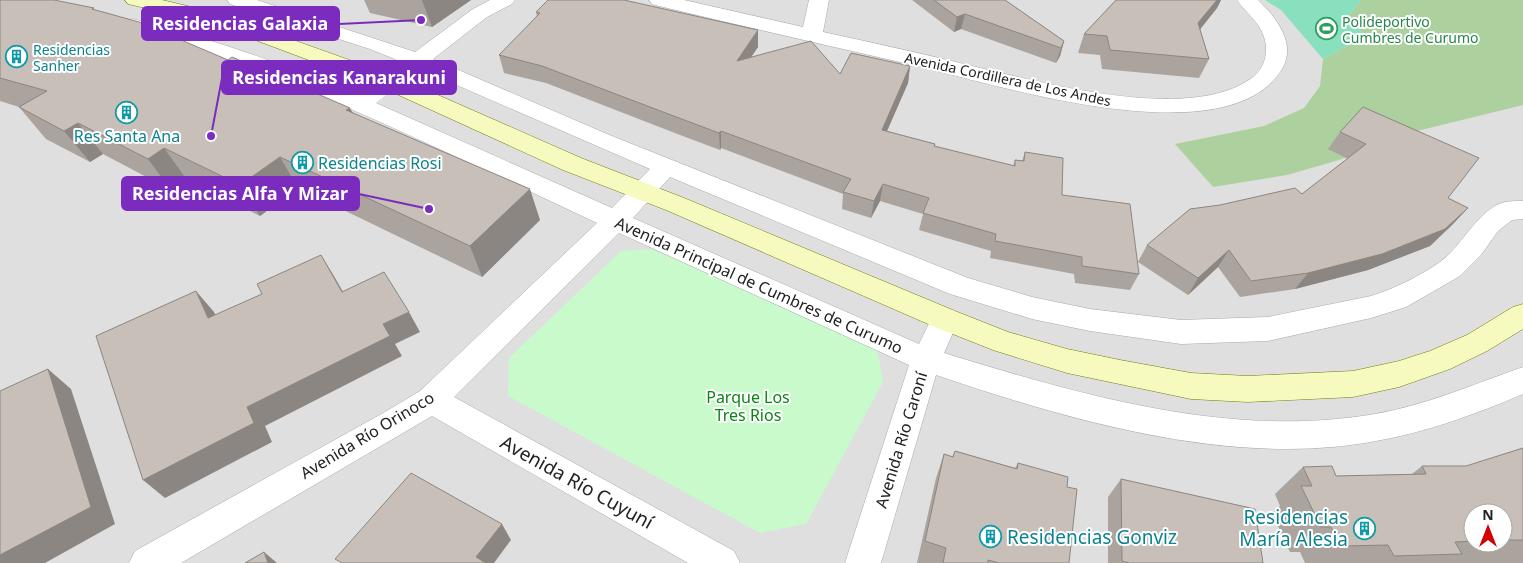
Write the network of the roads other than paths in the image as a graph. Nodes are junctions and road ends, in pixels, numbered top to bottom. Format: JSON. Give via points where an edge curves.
{"nodes":[{"id":1,"x":135,"y":0,"type":"edge"},
{"id":2,"x":237,"y":0,"type":"edge"},
{"id":3,"x":505,"y":0,"type":"edge"},
{"id":4,"x":659,"y":0,"type":"edge"},
{"id":5,"x":819,"y":0,"type":"edge"},
{"id":6,"x":1247,"y":0,"type":"edge"},
{"id":7,"x":110,"y":20,"type":"edge"},
{"id":8,"x":812,"y":36,"type":"junction"},
{"id":9,"x":419,"y":61,"type":"junction"},
{"id":10,"x":389,"y":82,"type":"junction"},
{"id":11,"x":359,"y":105,"type":"junction"},
{"id":12,"x":667,"y":166,"type":"junction"},
{"id":13,"x":643,"y":193,"type":"junction"},
{"id":14,"x":1523,"y":210,"type":"edge"},
{"id":15,"x":616,"y":221,"type":"junction"},
{"id":16,"x":1523,"y":315,"type":"edge"},
{"id":17,"x":945,"y":319,"type":"junction"},
{"id":18,"x":926,"y":359,"type":"junction"},
{"id":19,"x":1523,"y":380,"type":"edge"},
{"id":20,"x":431,"y":400,"type":"junction"},
{"id":21,"x":147,"y":563,"type":"edge"},
{"id":22,"x":722,"y":563,"type":"edge"},
{"id":23,"x":863,"y":563,"type":"edge"}],
"edges":[{"from":1,"to":10,"type":"main road","via":[[238,26]]},
{"from":2,"to":9,"type":"street"},
{"from":3,"to":9,"type":"street","via":[[480,13]]},
{"from":4,"to":8,"type":"street","name":"Avenida Cordillera de Los Andes"},
{"from":5,"to":8,"type":"street"},
{"from":6,"to":8,"type":"street","name":"Avenida Cordillera de Los Andes","via":[[1274,32],[1278,56],[1272,72],[1255,87],[1226,99],[1183,105],[1147,106],[1105,101]]},
{"from":7,"to":11,"type":"street","name":"Avenida Principal de Cumbres de Curumo","via":[[222,50],[274,68]]},
{"from":9,"to":10,"type":"street"},
{"from":9,"to":12,"type":"street"},
{"from":10,"to":11,"type":"street"},
{"from":10,"to":13,"type":"main road"},
{"from":11,"to":15,"type":"street","name":"Avenida Principal de Cumbres de Curumo"},
{"from":12,"to":13,"type":"street","name":"Avenida Río Orinoco"},
{"from":12,"to":14,"type":"street","via":[[960,286],[1032,308],[1181,332],[1268,329],[1396,299],[1450,269],[1472,248],[1489,224],[1506,211]]},
{"from":13,"to":15,"type":"street","name":"Avenida Río Orinoco"},
{"from":13,"to":17,"type":"main road"},
{"from":15,"to":18,"type":"street","name":"Avenida Principal de Cumbres de Curumo"},
{"from":15,"to":20,"type":"street","name":"Avenida Río Orinoco"},
{"from":16,"to":17,"type":"main road","via":[[1477,343],[1399,374],[1353,384],[1248,389],[1191,386],[1067,361],[1004,342]]},
{"from":17,"to":18,"type":"street","name":"Avenida Río Caroní"},
{"from":18,"to":19,"type":"street","name":"Avenida Principal de Cumbres de Curumo","via":[[1110,412],[1196,428],[1249,432],[1352,431],[1394,424],[1480,398]]},
{"from":18,"to":23,"type":"street","name":"Avenida Río Caroní"},
{"from":20,"to":21,"type":"street","name":"Avenida Río Orinoco"},
{"from":20,"to":22,"type":"street","name":"Avenida Río Cuyuní"}]}
